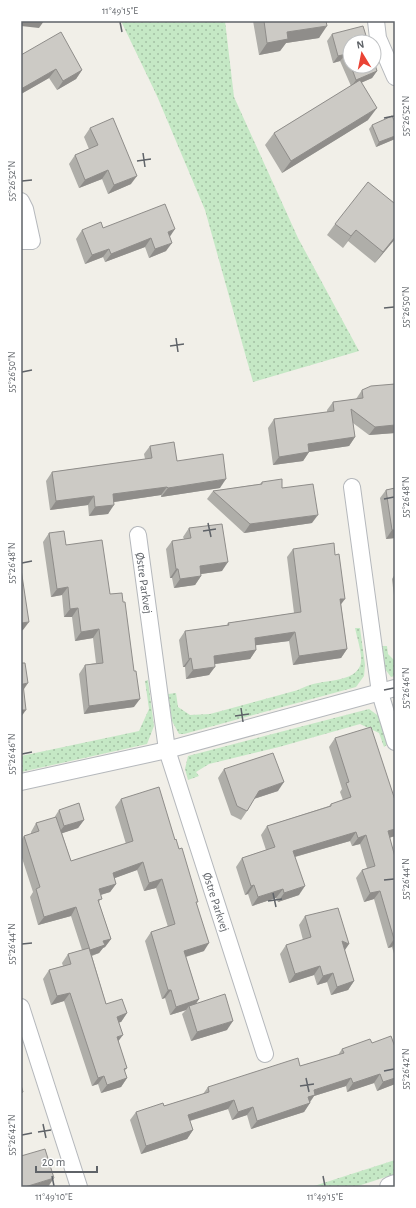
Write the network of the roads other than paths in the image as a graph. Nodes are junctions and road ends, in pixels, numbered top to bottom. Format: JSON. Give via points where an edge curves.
{"nodes":[{"id":1,"x":376,"y":21,"type":"edge"},
{"id":2,"x":395,"y":77,"type":"edge"},
{"id":3,"x":21,"y":201,"type":"edge"},
{"id":4,"x":21,"y":241,"type":"edge"},
{"id":5,"x":352,"y":488,"type":"dead end"},
{"id":6,"x":138,"y":535,"type":"dead end"},
{"id":7,"x":395,"y":688,"type":"edge"},
{"id":8,"x":380,"y":693,"type":"junction"},
{"id":9,"x":395,"y":742,"type":"edge"},
{"id":10,"x":167,"y":750,"type":"junction"},
{"id":11,"x":21,"y":782,"type":"edge"},
{"id":12,"x":21,"y":1007,"type":"edge"},
{"id":13,"x":265,"y":1054,"type":"dead end"},
{"id":14,"x":395,"y":1185,"type":"edge"},
{"id":15,"x":79,"y":1187,"type":"edge"},
{"id":16,"x":390,"y":1187,"type":"edge"}],
"edges":[{"from":1,"to":2,"type":"street","via":[[378,38]]},
{"from":3,"to":4,"type":"street","via":[[32,241]]},
{"from":5,"to":8,"type":"street"},
{"from":6,"to":10,"type":"street","name":"Østre Parkvej"},
{"from":7,"to":8,"type":"street"},
{"from":8,"to":9,"type":"street"},
{"from":8,"to":10,"type":"street"},
{"from":10,"to":11,"type":"street"},
{"from":10,"to":13,"type":"street","name":"Østre Parkvej"},
{"from":12,"to":15,"type":"street"},
{"from":14,"to":16,"type":"street"}]}
